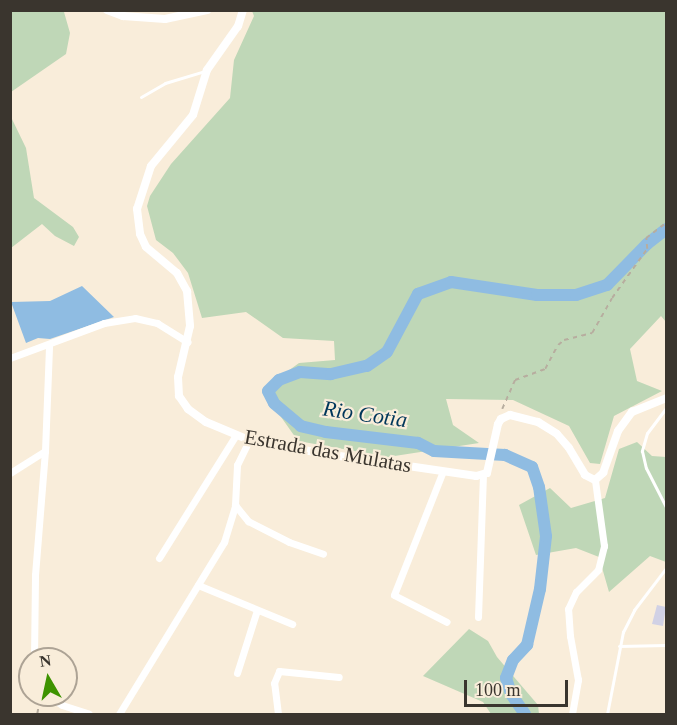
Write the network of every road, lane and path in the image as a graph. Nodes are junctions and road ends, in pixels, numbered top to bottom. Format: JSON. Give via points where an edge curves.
{"nodes":[{"id":1,"x":107,"y":10,"type":"edge"},
{"id":2,"x":207,"y":10,"type":"edge"},
{"id":3,"x":243,"y":10,"type":"edge"},
{"id":4,"x":123,"y":13,"type":"edge"},
{"id":5,"x":207,"y":70,"type":"junction"},
{"id":6,"x":141,"y":98,"type":"dead end"},
{"id":7,"x":666,"y":224,"type":"edge"},
{"id":8,"x":188,"y":342,"type":"junction"},
{"id":9,"x":49,"y":345,"type":"junction"},
{"id":10,"x":10,"y":358,"type":"edge"},
{"id":11,"x":666,"y":398,"type":"edge"},
{"id":12,"x":666,"y":408,"type":"edge"},
{"id":13,"x":510,"y":414,"type":"junction"},
{"id":14,"x":236,"y":435,"type":"junction"},
{"id":15,"x":249,"y":440,"type":"junction"},
{"id":16,"x":45,"y":451,"type":"junction"},
{"id":17,"x":443,"y":471,"type":"junction"},
{"id":18,"x":10,"y":473,"type":"edge"},
{"id":19,"x":483,"y":475,"type":"junction"},
{"id":20,"x":595,"y":480,"type":"junction"},
{"id":21,"x":235,"y":505,"type":"junction"},
{"id":22,"x":666,"y":507,"type":"edge"},
{"id":23,"x":323,"y":555,"type":"dead end"},
{"id":24,"x":159,"y":558,"type":"dead end"},
{"id":25,"x":666,"y":568,"type":"edge"},
{"id":26,"x":198,"y":585,"type":"junction"},
{"id":27,"x":257,"y":610,"type":"junction"},
{"id":28,"x":478,"y":617,"type":"dead end"},
{"id":29,"x":447,"y":622,"type":"dead end"},
{"id":30,"x":292,"y":624,"type":"dead end"},
{"id":31,"x":666,"y":645,"type":"edge"},
{"id":32,"x":619,"y":646,"type":"junction"},
{"id":33,"x":34,"y":647,"type":"edge"},
{"id":34,"x":237,"y":673,"type":"dead end"},
{"id":35,"x":339,"y":677,"type":"dead end"},
{"id":36,"x":68,"y":707,"type":"edge"},
{"id":37,"x":89,"y":714,"type":"edge"},
{"id":38,"x":119,"y":714,"type":"edge"},
{"id":39,"x":278,"y":714,"type":"edge"},
{"id":40,"x":572,"y":714,"type":"edge"},
{"id":41,"x":607,"y":714,"type":"edge"}],
"edges":[{"from":1,"to":4,"type":"street"},
{"from":2,"to":4,"type":"street","via":[[165,19]]},
{"from":3,"to":5,"type":"street","name":"Estrada das Mulatas","via":[[238,26]]},
{"from":5,"to":6,"type":"lane","via":[[165,83]]},
{"from":5,"to":8,"type":"street","name":"Estrada das Mulatas","via":[[193,115],[151,166],[137,209],[146,247],[177,273],[187,291]]},
{"from":7,"to":13,"type":"path","via":[[646,238],[647,249],[592,333],[564,340],[545,369],[514,380],[502,409]]},
{"from":8,"to":9,"type":"street","via":[[157,323],[135,318],[104,323]]},
{"from":8,"to":14,"type":"street","name":"Estrada das Mulatas","via":[[177,377],[182,403],[206,422]]},
{"from":9,"to":10,"type":"street"},
{"from":9,"to":16,"type":"street"},
{"from":11,"to":20,"type":"street","via":[[632,412],[618,430],[603,472]]},
{"from":12,"to":22,"type":"lane","via":[[647,433],[642,452]]},
{"from":13,"to":19,"type":"street","via":[[501,419],[492,460]]},
{"from":13,"to":20,"type":"street","via":[[538,422],[557,434],[585,475]]},
{"from":14,"to":15,"type":"street","name":"Estrada das Mulatas"},
{"from":14,"to":24,"type":"street"},
{"from":15,"to":17,"type":"street","name":"Estrada das Mulatas"},
{"from":15,"to":21,"type":"street","via":[[237,465]]},
{"from":16,"to":18,"type":"street"},
{"from":16,"to":33,"type":"street","via":[[35,575]]},
{"from":17,"to":19,"type":"street","name":"Estrada das Mulatas"},
{"from":17,"to":29,"type":"street","via":[[394,595]]},
{"from":19,"to":28,"type":"street"},
{"from":20,"to":40,"type":"street","via":[[604,546],[597,570],[576,592],[568,609],[578,680]]},
{"from":21,"to":23,"type":"street","via":[[248,521]]},
{"from":21,"to":26,"type":"street","via":[[225,542]]},
{"from":25,"to":32,"type":"lane","via":[[634,610]]},
{"from":26,"to":27,"type":"street"},
{"from":26,"to":38,"type":"street"},
{"from":27,"to":30,"type":"street"},
{"from":27,"to":34,"type":"street"},
{"from":31,"to":32,"type":"lane"},
{"from":32,"to":41,"type":"lane"},
{"from":35,"to":39,"type":"street","via":[[279,671],[274,682]]},
{"from":36,"to":37,"type":"street"}]}
